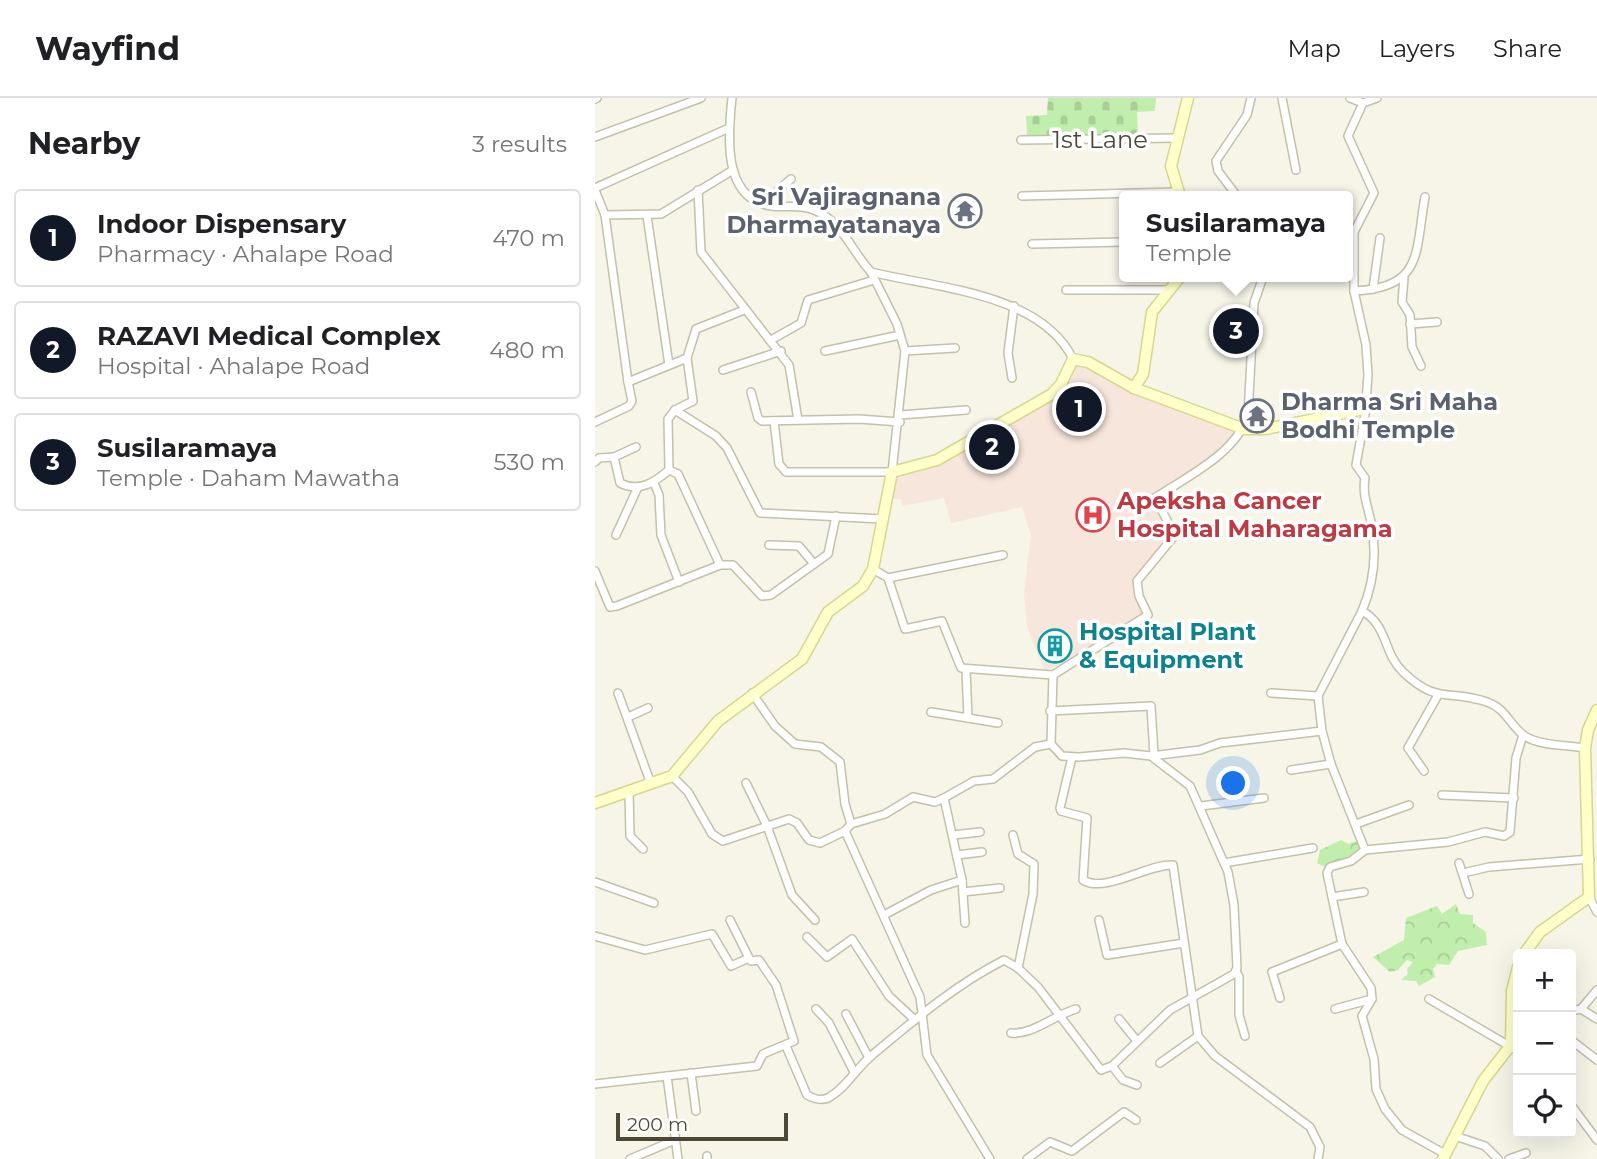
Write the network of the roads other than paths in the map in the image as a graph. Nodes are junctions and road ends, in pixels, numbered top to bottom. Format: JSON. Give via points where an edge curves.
{"nodes":[{"id":1,"x":701,"y":98,"type":"edge"},
{"id":2,"x":731,"y":98,"type":"edge"},
{"id":3,"x":1188,"y":98,"type":"edge"},
{"id":4,"x":1251,"y":98,"type":"edge"},
{"id":5,"x":1282,"y":98,"type":"edge"},
{"id":6,"x":1350,"y":98,"type":"edge"},
{"id":7,"x":1377,"y":98,"type":"edge"},
{"id":8,"x":1363,"y":103,"type":"junction"},
{"id":9,"x":729,"y":128,"type":"junction"},
{"id":10,"x":595,"y":137,"type":"edge"},
{"id":11,"x":1178,"y":138,"type":"junction"},
{"id":12,"x":1021,"y":140,"type":"dead end"},
{"id":13,"x":733,"y":170,"type":"junction"},
{"id":14,"x":1296,"y":170,"type":"dead end"},
{"id":15,"x":791,"y":179,"type":"dead end"},
{"id":16,"x":595,"y":189,"type":"edge"},
{"id":17,"x":698,"y":190,"type":"junction"},
{"id":18,"x":1178,"y":191,"type":"edge"},
{"id":19,"x":1233,"y":191,"type":"edge"},
{"id":20,"x":1119,"y":195,"type":"edge"},
{"id":21,"x":1022,"y":196,"type":"dead end"},
{"id":22,"x":1425,"y":197,"type":"dead end"},
{"id":23,"x":772,"y":206,"type":"junction"},
{"id":24,"x":605,"y":215,"type":"junction"},
{"id":25,"x":647,"y":216,"type":"junction"},
{"id":26,"x":1380,"y":238,"type":"dead end"},
{"id":27,"x":1119,"y":242,"type":"edge"},
{"id":28,"x":1032,"y":244,"type":"dead end"},
{"id":29,"x":873,"y":276,"type":"junction"},
{"id":30,"x":1404,"y":278,"type":"junction"},
{"id":31,"x":1176,"y":282,"type":"edge"},
{"id":32,"x":1261,"y":282,"type":"edge"},
{"id":33,"x":1373,"y":289,"type":"junction"},
{"id":34,"x":1066,"y":290,"type":"dead end"},
{"id":35,"x":1169,"y":290,"type":"junction"},
{"id":36,"x":1354,"y":290,"type":"junction"},
{"id":37,"x":1014,"y":306,"type":"junction"},
{"id":38,"x":744,"y":310,"type":"junction"},
{"id":39,"x":1437,"y":322,"type":"dead end"},
{"id":40,"x":1410,"y":324,"type":"junction"},
{"id":41,"x":900,"y":335,"type":"junction"},
{"id":42,"x":771,"y":340,"type":"junction"},
{"id":43,"x":955,"y":348,"type":"dead end"},
{"id":44,"x":781,"y":351,"type":"junction"},
{"id":45,"x":825,"y":351,"type":"dead end"},
{"id":46,"x":905,"y":351,"type":"junction"},
{"id":47,"x":687,"y":358,"type":"junction"},
{"id":48,"x":1073,"y":359,"type":"junction"},
{"id":49,"x":669,"y":365,"type":"junction"},
{"id":50,"x":1422,"y":366,"type":"dead end"},
{"id":51,"x":723,"y":370,"type":"dead end"},
{"id":52,"x":1012,"y":378,"type":"dead end"},
{"id":53,"x":628,"y":382,"type":"junction"},
{"id":54,"x":1134,"y":388,"type":"junction"},
{"id":55,"x":751,"y":392,"type":"dead end"},
{"id":56,"x":1364,"y":409,"type":"junction"},
{"id":57,"x":675,"y":410,"type":"junction"},
{"id":58,"x":966,"y":410,"type":"dead end"},
{"id":59,"x":900,"y":418,"type":"junction"},
{"id":60,"x":798,"y":420,"type":"junction"},
{"id":61,"x":774,"y":421,"type":"junction"},
{"id":62,"x":595,"y":422,"type":"edge"},
{"id":63,"x":1244,"y":429,"type":"junction"},
{"id":64,"x":636,"y":447,"type":"dead end"},
{"id":65,"x":614,"y":457,"type":"junction"},
{"id":66,"x":595,"y":462,"type":"edge"},
{"id":67,"x":669,"y":470,"type":"junction"},
{"id":68,"x":892,"y":472,"type":"junction"},
{"id":69,"x":654,"y":483,"type":"junction"},
{"id":70,"x":638,"y":487,"type":"junction"},
{"id":71,"x":836,"y":516,"type":"junction"},
{"id":72,"x":882,"y":519,"type":"junction"},
{"id":73,"x":616,"y":535,"type":"dead end"},
{"id":74,"x":769,"y":545,"type":"dead end"},
{"id":75,"x":1003,"y":555,"type":"dead end"},
{"id":76,"x":814,"y":564,"type":"junction"},
{"id":77,"x":720,"y":565,"type":"junction"},
{"id":78,"x":873,"y":569,"type":"junction"},
{"id":79,"x":595,"y":571,"type":"edge"},
{"id":80,"x":888,"y":578,"type":"junction"},
{"id":81,"x":679,"y":582,"type":"junction"},
{"id":82,"x":1362,"y":611,"type":"junction"},
{"id":83,"x":966,"y":668,"type":"junction"},
{"id":84,"x":1053,"y":676,"type":"junction"},
{"id":85,"x":618,"y":693,"type":"dead end"},
{"id":86,"x":752,"y":693,"type":"junction"},
{"id":87,"x":1271,"y":693,"type":"dead end"},
{"id":88,"x":1438,"y":695,"type":"junction"},
{"id":89,"x":1318,"y":696,"type":"junction"},
{"id":90,"x":648,"y":708,"type":"dead end"},
{"id":91,"x":1597,"y":710,"type":"edge"},
{"id":92,"x":1051,"y":711,"type":"junction"},
{"id":93,"x":931,"y":712,"type":"dead end"},
{"id":94,"x":628,"y":717,"type":"junction"},
{"id":95,"x":968,"y":718,"type":"junction"},
{"id":96,"x":998,"y":723,"type":"dead end"},
{"id":97,"x":1322,"y":731,"type":"junction"},
{"id":98,"x":1523,"y":735,"type":"junction"},
{"id":99,"x":1051,"y":744,"type":"junction"},
{"id":100,"x":1585,"y":748,"type":"junction"},
{"id":101,"x":1153,"y":755,"type":"junction"},
{"id":102,"x":1072,"y":757,"type":"junction"},
{"id":103,"x":1331,"y":764,"type":"junction"},
{"id":104,"x":1291,"y":770,"type":"dead end"},
{"id":105,"x":1424,"y":771,"type":"dead end"},
{"id":106,"x":672,"y":776,"type":"junction"},
{"id":107,"x":746,"y":783,"type":"dead end"},
{"id":108,"x":651,"y":784,"type":"junction"},
{"id":109,"x":629,"y":791,"type":"junction"},
{"id":110,"x":1442,"y":795,"type":"dead end"},
{"id":111,"x":944,"y":798,"type":"junction"},
{"id":112,"x":1264,"y":798,"type":"dead end"},
{"id":113,"x":1514,"y":798,"type":"junction"},
{"id":114,"x":1592,"y":799,"type":"edge"},
{"id":115,"x":595,"y":803,"type":"edge"},
{"id":116,"x":1201,"y":806,"type":"junction"},
{"id":117,"x":1409,"y":806,"type":"dead end"},
{"id":118,"x":1593,"y":821,"type":"edge"},
{"id":119,"x":852,"y":824,"type":"junction"},
{"id":120,"x":1356,"y":824,"type":"junction"},
{"id":121,"x":767,"y":826,"type":"junction"},
{"id":122,"x":845,"y":831,"type":"junction"},
{"id":123,"x":980,"y":832,"type":"dead end"},
{"id":124,"x":953,"y":835,"type":"junction"},
{"id":125,"x":1013,"y":835,"type":"dead end"},
{"id":126,"x":1313,"y":848,"type":"dead end"},
{"id":127,"x":643,"y":849,"type":"dead end"},
{"id":128,"x":1365,"y":850,"type":"junction"},
{"id":129,"x":982,"y":852,"type":"dead end"},
{"id":130,"x":957,"y":855,"type":"junction"},
{"id":131,"x":1590,"y":859,"type":"junction"},
{"id":132,"x":1224,"y":863,"type":"junction"},
{"id":133,"x":1459,"y":863,"type":"dead end"},
{"id":134,"x":1462,"y":873,"type":"junction"},
{"id":135,"x":962,"y":880,"type":"junction"},
{"id":136,"x":595,"y":882,"type":"edge"},
{"id":137,"x":1000,"y":888,"type":"dead end"},
{"id":138,"x":963,"y":892,"type":"junction"},
{"id":139,"x":1364,"y":892,"type":"dead end"},
{"id":140,"x":1469,"y":894,"type":"dead end"},
{"id":141,"x":1332,"y":897,"type":"junction"},
{"id":142,"x":1589,"y":897,"type":"junction"},
{"id":143,"x":654,"y":903,"type":"dead end"},
{"id":144,"x":1597,"y":912,"type":"edge"},
{"id":145,"x":884,"y":915,"type":"junction"},
{"id":146,"x":730,"y":920,"type":"dead end"},
{"id":147,"x":815,"y":920,"type":"dead end"},
{"id":148,"x":1099,"y":920,"type":"dead end"},
{"id":149,"x":965,"y":923,"type":"dead end"},
{"id":150,"x":595,"y":936,"type":"edge"},
{"id":151,"x":807,"y":937,"type":"dead end"},
{"id":152,"x":1184,"y":943,"type":"junction"},
{"id":153,"x":1342,"y":944,"type":"junction"},
{"id":154,"x":1528,"y":949,"type":"edge"},
{"id":155,"x":749,"y":958,"type":"junction"},
{"id":156,"x":1018,"y":968,"type":"junction"},
{"id":157,"x":1236,"y":971,"type":"junction"},
{"id":158,"x":1513,"y":987,"type":"edge"},
{"id":159,"x":1597,"y":990,"type":"edge"},
{"id":160,"x":1194,"y":994,"type":"junction"},
{"id":161,"x":1280,"y":999,"type":"dead end"},
{"id":162,"x":1373,"y":999,"type":"junction"},
{"id":163,"x":1429,"y":999,"type":"dead end"},
{"id":164,"x":816,"y":1009,"type":"dead end"},
{"id":165,"x":1076,"y":1009,"type":"dead end"},
{"id":166,"x":1335,"y":1009,"type":"dead end"},
{"id":167,"x":1581,"y":1009,"type":"junction"},
{"id":168,"x":1576,"y":1010,"type":"edge"},
{"id":169,"x":846,"y":1014,"type":"dead end"},
{"id":170,"x":1057,"y":1014,"type":"junction"},
{"id":171,"x":918,"y":1017,"type":"junction"},
{"id":172,"x":1119,"y":1019,"type":"dead end"},
{"id":173,"x":1597,"y":1019,"type":"edge"},
{"id":174,"x":1513,"y":1020,"type":"edge"},
{"id":175,"x":1011,"y":1033,"type":"dead end"},
{"id":176,"x":1198,"y":1036,"type":"junction"},
{"id":177,"x":1245,"y":1036,"type":"dead end"},
{"id":178,"x":1137,"y":1041,"type":"junction"},
{"id":179,"x":1576,"y":1045,"type":"edge"},
{"id":180,"x":786,"y":1046,"type":"junction"},
{"id":181,"x":1513,"y":1048,"type":"edge"},
{"id":182,"x":1513,"y":1049,"type":"edge"},
{"id":183,"x":869,"y":1058,"type":"junction"},
{"id":184,"x":1597,"y":1060,"type":"edge"},
{"id":185,"x":1160,"y":1063,"type":"dead end"},
{"id":186,"x":1112,"y":1066,"type":"junction"},
{"id":187,"x":854,"y":1072,"type":"junction"},
{"id":188,"x":691,"y":1073,"type":"junction"},
{"id":189,"x":667,"y":1076,"type":"junction"},
{"id":190,"x":595,"y":1084,"type":"edge"},
{"id":191,"x":1137,"y":1085,"type":"dead end"},
{"id":192,"x":696,"y":1111,"type":"dead end"},
{"id":193,"x":1576,"y":1112,"type":"edge"},
{"id":194,"x":1136,"y":1120,"type":"dead end"},
{"id":195,"x":1455,"y":1136,"type":"junction"},
{"id":196,"x":675,"y":1140,"type":"junction"},
{"id":197,"x":1597,"y":1140,"type":"edge"},
{"id":198,"x":1526,"y":1153,"type":"dead end"},
{"id":199,"x":1444,"y":1156,"type":"edge"},
{"id":200,"x":630,"y":1159,"type":"edge"},
{"id":201,"x":678,"y":1159,"type":"edge"},
{"id":202,"x":990,"y":1159,"type":"edge"},
{"id":203,"x":1027,"y":1159,"type":"edge"},
{"id":204,"x":1318,"y":1159,"type":"edge"},
{"id":205,"x":1498,"y":1159,"type":"edge"},
{"id":206,"x":1509,"y":1159,"type":"edge"}],
"edges":[{"from":1,"to":10,"type":"street"},
{"from":2,"to":9,"type":"street"},
{"from":3,"to":11,"type":"street"},
{"from":4,"to":19,"type":"street","via":[[1247,115],[1216,162]]},
{"from":5,"to":14,"type":"street"},
{"from":6,"to":8,"type":"street"},
{"from":7,"to":8,"type":"street"},
{"from":8,"to":36,"type":"street","via":[[1348,136],[1374,193],[1354,232]]},
{"from":9,"to":13,"type":"street"},
{"from":9,"to":16,"type":"street"},
{"from":11,"to":12,"type":"street","name":"1st Lane"},
{"from":11,"to":18,"type":"street","via":[[1171,166]]},
{"from":13,"to":17,"type":"street"},
{"from":13,"to":23,"type":"street","via":[[743,194]]},
{"from":15,"to":23,"type":"street","via":[[777,191]]},
{"from":16,"to":24,"type":"street"},
{"from":17,"to":25,"type":"street","via":[[661,214]]},
{"from":17,"to":38,"type":"street","via":[[701,252]]},
{"from":20,"to":21,"type":"street"},
{"from":22,"to":30,"type":"street","via":[[1416,259]]},
{"from":23,"to":29,"type":"street","via":[[815,210],[839,228]]},
{"from":24,"to":25,"type":"street"},
{"from":24,"to":53,"type":"street"},
{"from":25,"to":49,"type":"street"},
{"from":26,"to":33,"type":"street"},
{"from":27,"to":28,"type":"street"},
{"from":29,"to":37,"type":"street"},
{"from":29,"to":41,"type":"street"},
{"from":29,"to":42,"type":"street","via":[[808,300],[801,323]]},
{"from":30,"to":33,"type":"street"},
{"from":30,"to":40,"type":"street","via":[[1402,302]]},
{"from":31,"to":35,"type":"street"},
{"from":32,"to":63,"type":"street","via":[[1254,303]]},
{"from":33,"to":36,"type":"street"},
{"from":34,"to":35,"type":"street"},
{"from":35,"to":54,"type":"street","via":[[1152,312],[1143,374]]},
{"from":36,"to":56,"type":"street","via":[[1366,345]]},
{"from":37,"to":48,"type":"street","via":[[1055,334]]},
{"from":37,"to":52,"type":"street","via":[[1008,353]]},
{"from":38,"to":42,"type":"street"},
{"from":38,"to":47,"type":"street","via":[[696,329]]},
{"from":39,"to":40,"type":"street"},
{"from":40,"to":50,"type":"street","via":[[1412,347]]},
{"from":41,"to":45,"type":"street"},
{"from":41,"to":46,"type":"street"},
{"from":42,"to":44,"type":"street"},
{"from":43,"to":46,"type":"street"},
{"from":44,"to":51,"type":"street"},
{"from":44,"to":60,"type":"street","via":[[793,379]]},
{"from":46,"to":59,"type":"street"},
{"from":47,"to":49,"type":"street"},
{"from":47,"to":57,"type":"street","via":[[693,401]]},
{"from":48,"to":54,"type":"street","via":[[1088,362]]},
{"from":48,"to":68,"type":"street","via":[[1052,394],[937,460]]},
{"from":49,"to":53,"type":"street"},
{"from":53,"to":62,"type":"street","via":[[629,406]]},
{"from":54,"to":63,"type":"street"},
{"from":55,"to":61,"type":"street","via":[[758,418]]},
{"from":56,"to":63,"type":"street","via":[[1266,429]]},
{"from":56,"to":82,"type":"street","via":[[1356,465],[1365,478],[1363,490],[1374,548],[1372,588]]},
{"from":57,"to":67,"type":"street","via":[[668,419]]},
{"from":57,"to":71,"type":"street","via":[[727,448],[760,513]]},
{"from":58,"to":59,"type":"street"},
{"from":59,"to":60,"type":"street"},
{"from":59,"to":68,"type":"street"},
{"from":60,"to":61,"type":"street"},
{"from":61,"to":68,"type":"street","via":[[779,464],[786,472]]},
{"from":63,"to":84,"type":"street","via":[[1215,458],[1155,498],[1175,535],[1137,581],[1148,615]]},
{"from":64,"to":65,"type":"street"},
{"from":65,"to":66,"type":"street"},
{"from":65,"to":70,"type":"street","via":[[620,482]]},
{"from":67,"to":69,"type":"street"},
{"from":67,"to":77,"type":"street","via":[[678,474]]},
{"from":68,"to":72,"type":"street"},
{"from":69,"to":70,"type":"street"},
{"from":69,"to":81,"type":"street","via":[[661,535]]},
{"from":70,"to":73,"type":"street"},
{"from":71,"to":72,"type":"street"},
{"from":71,"to":76,"type":"street","via":[[828,554]]},
{"from":72,"to":78,"type":"street"},
{"from":74,"to":76,"type":"street","via":[[799,546]]},
{"from":75,"to":80,"type":"street"},
{"from":76,"to":77,"type":"street","via":[[766,597],[733,565]]},
{"from":77,"to":81,"type":"street"},
{"from":78,"to":80,"type":"street"},
{"from":78,"to":86,"type":"street","via":[[863,586],[828,612],[802,659]]},
{"from":79,"to":81,"type":"street","via":[[610,607]]},
{"from":80,"to":83,"type":"street","via":[[905,629],[942,621],[961,668]]},
{"from":82,"to":88,"type":"street","via":[[1373,616],[1383,631],[1399,668],[1419,687]]},
{"from":82,"to":89,"type":"street"},
{"from":83,"to":84,"type":"street"},
{"from":83,"to":95,"type":"street"},
{"from":84,"to":92,"type":"street"},
{"from":85,"to":94,"type":"street"},
{"from":86,"to":106,"type":"street","via":[[701,739]]},
{"from":86,"to":119,"type":"street","via":[[775,726],[795,744],[821,747],[840,762]]},
{"from":87,"to":89,"type":"street"},
{"from":88,"to":98,"type":"street","via":[[1490,703],[1506,713]]},
{"from":88,"to":105,"type":"street","via":[[1408,748]]},
{"from":89,"to":97,"type":"street"},
{"from":90,"to":94,"type":"street"},
{"from":91,"to":100,"type":"street"},
{"from":92,"to":99,"type":"street"},
{"from":92,"to":101,"type":"street","via":[[1151,706]]},
{"from":93,"to":95,"type":"street"},
{"from":94,"to":108,"type":"street"},
{"from":95,"to":96,"type":"street"},
{"from":97,"to":101,"type":"street"},
{"from":97,"to":103,"type":"street"},
{"from":98,"to":100,"type":"street"},
{"from":98,"to":113,"type":"street"},
{"from":99,"to":102,"type":"street","via":[[1056,752]]},
{"from":99,"to":111,"type":"street","via":[[1035,747],[993,779],[974,781]]},
{"from":100,"to":114,"type":"street"},
{"from":101,"to":102,"type":"street"},
{"from":101,"to":116,"type":"street","via":[[1190,786]]},
{"from":102,"to":152,"type":"street","via":[[1060,808],[1087,818],[1083,880],[1114,880],[1171,864]]},
{"from":103,"to":104,"type":"street"},
{"from":103,"to":120,"type":"street"},
{"from":106,"to":108,"type":"street"},
{"from":106,"to":121,"type":"street","via":[[688,792],[718,840]]},
{"from":107,"to":121,"type":"street"},
{"from":108,"to":109,"type":"street"},
{"from":109,"to":115,"type":"street"},
{"from":109,"to":127,"type":"street","via":[[630,836]]},
{"from":110,"to":113,"type":"street"},
{"from":111,"to":119,"type":"street","via":[[935,802],[913,797],[884,814]]},
{"from":111,"to":124,"type":"street"},
{"from":112,"to":116,"type":"street"},
{"from":113,"to":128,"type":"street","via":[[1513,822],[1504,836],[1485,832],[1448,842]]},
{"from":114,"to":118,"type":"street"},
{"from":116,"to":132,"type":"street"},
{"from":117,"to":120,"type":"street"},
{"from":118,"to":131,"type":"street"},
{"from":119,"to":122,"type":"street"},
{"from":120,"to":128,"type":"street"},
{"from":121,"to":122,"type":"street","via":[[789,819],[809,840],[820,843]]},
{"from":121,"to":147,"type":"street","via":[[792,895]]},
{"from":122,"to":145,"type":"street"},
{"from":123,"to":124,"type":"street"},
{"from":124,"to":130,"type":"street"},
{"from":125,"to":156,"type":"street","via":[[1018,854],[1034,864],[1033,894]]},
{"from":126,"to":132,"type":"street"},
{"from":128,"to":141,"type":"street","via":[[1330,867]]},
{"from":129,"to":130,"type":"street"},
{"from":130,"to":135,"type":"street"},
{"from":131,"to":134,"type":"street"},
{"from":131,"to":142,"type":"street"},
{"from":132,"to":157,"type":"street","via":[[1233,893]]},
{"from":133,"to":134,"type":"street"},
{"from":134,"to":140,"type":"street"},
{"from":135,"to":138,"type":"street"},
{"from":135,"to":145,"type":"street","via":[[931,890]]},
{"from":136,"to":143,"type":"street"},
{"from":137,"to":138,"type":"street"},
{"from":138,"to":149,"type":"street"},
{"from":139,"to":141,"type":"street"},
{"from":141,"to":153,"type":"street"},
{"from":142,"to":144,"type":"street"},
{"from":142,"to":154,"type":"street","via":[[1540,932]]},
{"from":145,"to":171,"type":"street","via":[[920,997]]},
{"from":146,"to":155,"type":"street"},
{"from":148,"to":152,"type":"street","via":[[1107,955]]},
{"from":150,"to":155,"type":"street","via":[[645,950],[712,934],[731,966]]},
{"from":151,"to":171,"type":"street","via":[[827,957],[852,939],[889,996]]},
{"from":152,"to":160,"type":"street"},
{"from":153,"to":161,"type":"street","via":[[1272,972]]},
{"from":153,"to":162,"type":"street","via":[[1371,988]]},
{"from":155,"to":180,"type":"street","via":[[759,960],[776,985],[794,1041]]},
{"from":156,"to":170,"type":"street"},
{"from":156,"to":171,"type":"street","via":[[1004,960]]},
{"from":157,"to":160,"type":"street"},
{"from":157,"to":177,"type":"street"},
{"from":158,"to":174,"type":"street"},
{"from":159,"to":167,"type":"street"},
{"from":160,"to":176,"type":"street"},
{"from":160,"to":178,"type":"street"},
{"from":162,"to":166,"type":"street"},
{"from":162,"to":199,"type":"street","via":[[1362,1016],[1374,1059],[1376,1089],[1385,1109],[1402,1130]]},
{"from":163,"to":181,"type":"street"},
{"from":164,"to":187,"type":"street","via":[[829,1023]]},
{"from":165,"to":170,"type":"street"},
{"from":167,"to":168,"type":"street"},
{"from":167,"to":173,"type":"street"},
{"from":169,"to":183,"type":"street"},
{"from":170,"to":175,"type":"street","via":[[1025,1033]]},
{"from":170,"to":186,"type":"street","via":[[1097,1068]]},
{"from":171,"to":183,"type":"street"},
{"from":171,"to":202,"type":"street","via":[[927,1055]]},
{"from":172,"to":178,"type":"street"},
{"from":176,"to":185,"type":"street"},
{"from":176,"to":204,"type":"street","via":[[1215,1056],[1310,1127],[1319,1147]]},
{"from":178,"to":186,"type":"street"},
{"from":179,"to":184,"type":"street"},
{"from":180,"to":187,"type":"street","via":[[807,1095],[816,1100],[827,1098]]},
{"from":180,"to":188,"type":"street","via":[[763,1054],[757,1066]]},
{"from":182,"to":195,"type":"street","via":[[1483,1081]]},
{"from":183,"to":187,"type":"street"},
{"from":186,"to":191,"type":"street","via":[[1123,1080]]},
{"from":188,"to":189,"type":"street"},
{"from":188,"to":192,"type":"street"},
{"from":189,"to":190,"type":"street"},
{"from":189,"to":196,"type":"street"},
{"from":193,"to":197,"type":"street"},
{"from":194,"to":203,"type":"street","via":[[1125,1112],[1072,1150],[1051,1142]]},
{"from":195,"to":199,"type":"street"},
{"from":195,"to":205,"type":"street","via":[[1485,1146]]},
{"from":196,"to":200,"type":"street"},
{"from":196,"to":201,"type":"street"},
{"from":198,"to":206,"type":"street"}]}
